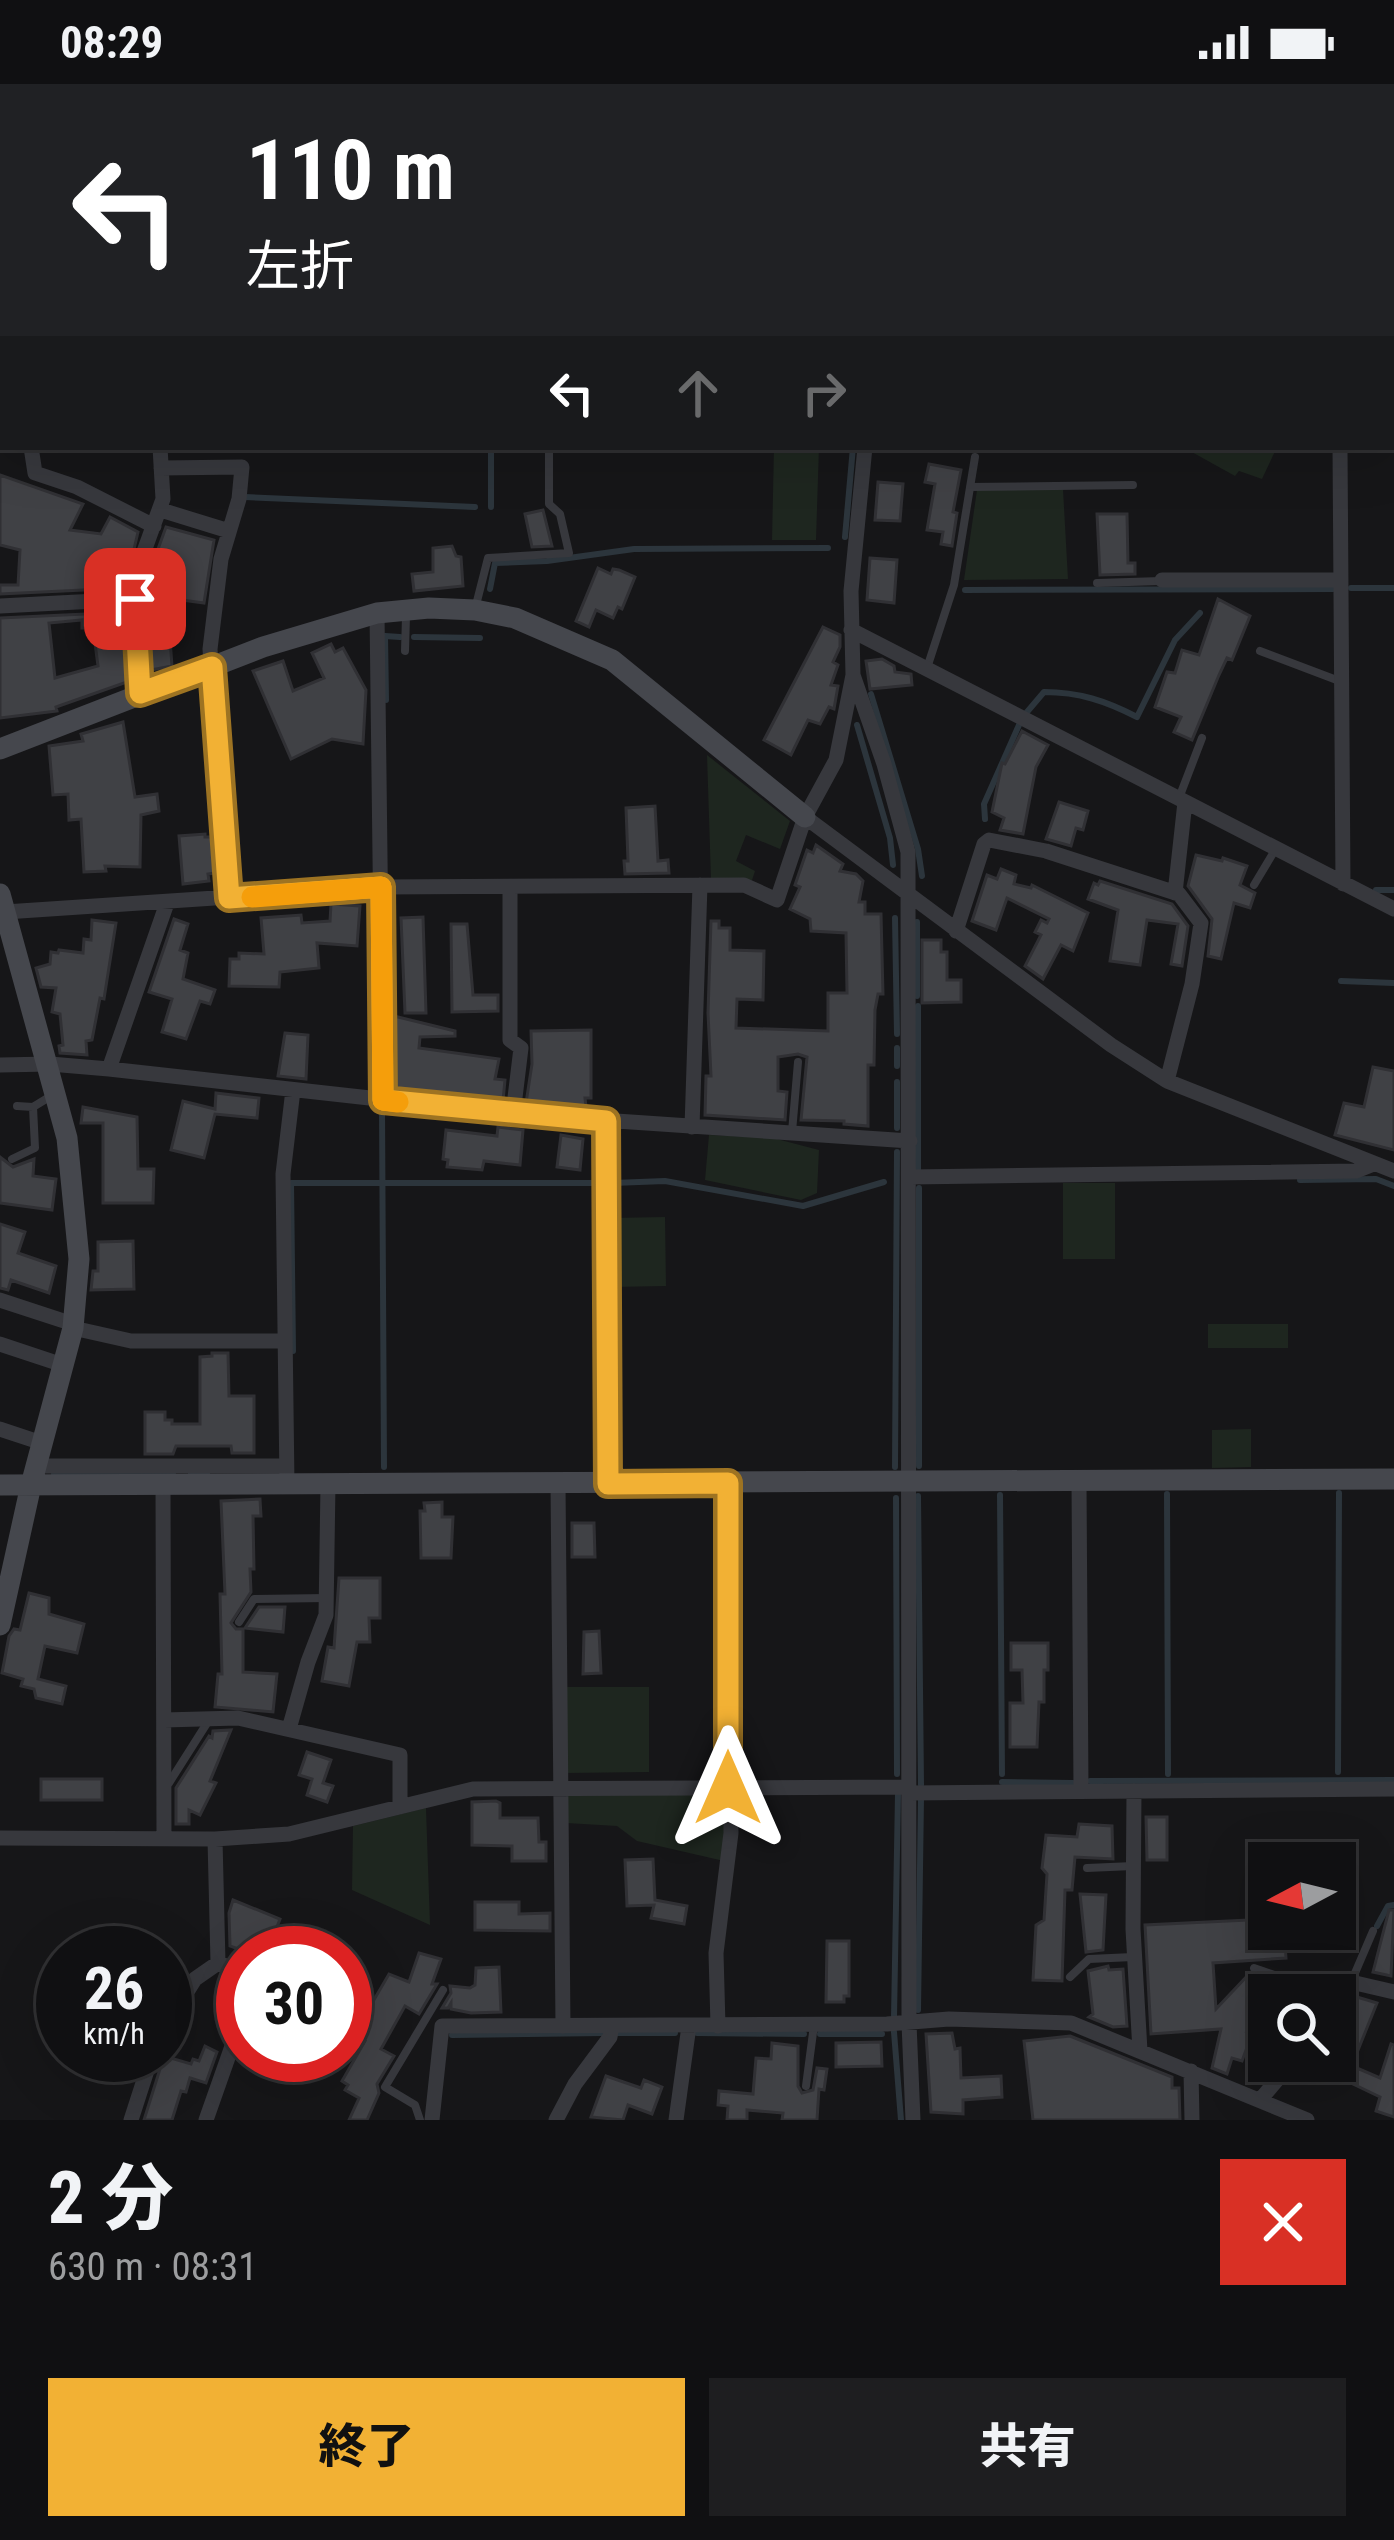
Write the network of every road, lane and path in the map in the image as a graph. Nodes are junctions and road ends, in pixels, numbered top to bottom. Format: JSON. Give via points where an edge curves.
{"nodes":[{"id":1,"x":31,"y":450,"type":"edge"},
{"id":2,"x":160,"y":450,"type":"edge"},
{"id":3,"x":549,"y":450,"type":"edge"},
{"id":4,"x":865,"y":450,"type":"edge"},
{"id":5,"x":1340,"y":450,"type":"edge"},
{"id":6,"x":975,"y":457,"type":"dead end"},
{"id":7,"x":161,"y":468,"type":"junction"},
{"id":8,"x":1133,"y":485,"type":"dead end"},
{"id":9,"x":970,"y":487,"type":"junction"},
{"id":10,"x":158,"y":518,"type":"junction"},
{"id":11,"x":230,"y":531,"type":"junction"},
{"id":12,"x":1162,"y":580,"type":"joint"},
{"id":13,"x":1341,"y":580,"type":"junction"},
{"id":14,"x":1097,"y":583,"type":"dead end"},
{"id":15,"x":135,"y":599,"type":"junction"},
{"id":16,"x":0,"y":606,"type":"edge"},
{"id":17,"x":406,"y":610,"type":"junction"},
{"id":18,"x":475,"y":610,"type":"junction"},
{"id":19,"x":377,"y":613,"type":"junction"},
{"id":20,"x":851,"y":630,"type":"junction"},
{"id":21,"x":406,"y":651,"type":"dead end"},
{"id":22,"x":1260,"y":651,"type":"dead end"},
{"id":23,"x":212,"y":667,"type":"junction"},
{"id":24,"x":926,"y":669,"type":"junction"},
{"id":25,"x":853,"y":675,"type":"junction"},
{"id":26,"x":1342,"y":682,"type":"junction"},
{"id":27,"x":140,"y":693,"type":"junction"},
{"id":28,"x":1202,"y":738,"type":"dead end"},
{"id":29,"x":0,"y":749,"type":"edge"},
{"id":30,"x":1182,"y":801,"type":"junction"},
{"id":31,"x":805,"y":817,"type":"junction"},
{"id":32,"x":1276,"y":849,"type":"junction"},
{"id":33,"x":1343,"y":884,"type":"junction"},
{"id":34,"x":700,"y":885,"type":"junction"},
{"id":35,"x":1254,"y":885,"type":"dead end"},
{"id":36,"x":381,"y":887,"type":"junction"},
{"id":37,"x":510,"y":888,"type":"junction"},
{"id":38,"x":1174,"y":893,"type":"junction"},
{"id":39,"x":908,"y":896,"type":"junction"},
{"id":40,"x":229,"y":898,"type":"junction"},
{"id":41,"x":167,"y":903,"type":"junction"},
{"id":42,"x":1394,"y":909,"type":"edge"},
{"id":43,"x":4,"y":916,"type":"edge"},
{"id":44,"x":956,"y":931,"type":"junction"},
{"id":45,"x":798,"y":1062,"type":"dead end"},
{"id":46,"x":50,"y":1064,"type":"junction"},
{"id":47,"x":0,"y":1065,"type":"edge"},
{"id":48,"x":109,"y":1069,"type":"junction"},
{"id":49,"x":1167,"y":1082,"type":"junction"},
{"id":50,"x":293,"y":1090,"type":"junction"},
{"id":51,"x":57,"y":1091,"type":"junction"},
{"id":52,"x":383,"y":1100,"type":"junction"},
{"id":53,"x":17,"y":1106,"type":"dead end"},
{"id":54,"x":33,"y":1107,"type":"junction"},
{"id":55,"x":513,"y":1114,"type":"junction"},
{"id":56,"x":606,"y":1121,"type":"junction"},
{"id":57,"x":692,"y":1127,"type":"junction"},
{"id":58,"x":792,"y":1135,"type":"junction"},
{"id":59,"x":910,"y":1141,"type":"junction"},
{"id":60,"x":12,"y":1159,"type":"dead end"},
{"id":61,"x":1371,"y":1165,"type":"junction"},
{"id":62,"x":1394,"y":1171,"type":"edge"},
{"id":63,"x":910,"y":1177,"type":"junction"},
{"id":64,"x":0,"y":1300,"type":"edge"},
{"id":65,"x":73,"y":1326,"type":"junction"},
{"id":66,"x":285,"y":1341,"type":"junction"},
{"id":67,"x":0,"y":1344,"type":"edge"},
{"id":68,"x":63,"y":1365,"type":"junction"},
{"id":69,"x":0,"y":1429,"type":"edge"},
{"id":70,"x":42,"y":1442,"type":"junction"},
{"id":71,"x":287,"y":1475,"type":"junction"},
{"id":72,"x":34,"y":1476,"type":"junction"},
{"id":73,"x":1394,"y":1479,"type":"edge"},
{"id":74,"x":1079,"y":1482,"type":"junction"},
{"id":75,"x":728,"y":1483,"type":"junction"},
{"id":76,"x":909,"y":1483,"type":"junction"},
{"id":77,"x":163,"y":1484,"type":"junction"},
{"id":78,"x":328,"y":1484,"type":"junction"},
{"id":79,"x":558,"y":1484,"type":"junction"},
{"id":80,"x":608,"y":1484,"type":"junction"},
{"id":81,"x":0,"y":1485,"type":"edge"},
{"id":82,"x":327,"y":1598,"type":"junction"},
{"id":83,"x":238,"y":1622,"type":"dead end"},
{"id":84,"x":0,"y":1624,"type":"edge"},
{"id":85,"x":210,"y":1718,"type":"junction"},
{"id":86,"x":164,"y":1720,"type":"junction"},
{"id":87,"x":289,"y":1729,"type":"junction"},
{"id":88,"x":728,"y":1788,"type":"junction"},
{"id":89,"x":561,"y":1789,"type":"junction"},
{"id":90,"x":1394,"y":1789,"type":"edge"},
{"id":91,"x":909,"y":1790,"type":"junction"},
{"id":92,"x":1134,"y":1791,"type":"junction"},
{"id":93,"x":164,"y":1792,"type":"junction"},
{"id":94,"x":1081,"y":1792,"type":"junction"},
{"id":95,"x":400,"y":1807,"type":"junction"},
{"id":96,"x":0,"y":1838,"type":"edge"},
{"id":97,"x":164,"y":1839,"type":"junction"},
{"id":98,"x":215,"y":1839,"type":"junction"},
{"id":99,"x":1134,"y":1866,"type":"junction"},
{"id":100,"x":1087,"y":1868,"type":"dead end"},
{"id":101,"x":217,"y":1926,"type":"edge"},
{"id":102,"x":1373,"y":1931,"type":"dead end"},
{"id":103,"x":1135,"y":1957,"type":"junction"},
{"id":104,"x":216,"y":1964,"type":"edge"},
{"id":105,"x":1254,"y":1968,"type":"dead end"},
{"id":106,"x":1271,"y":1974,"type":"edge"},
{"id":107,"x":1354,"y":1974,"type":"edge"},
{"id":108,"x":1070,"y":1977,"type":"dead end"},
{"id":109,"x":192,"y":1984,"type":"edge"},
{"id":110,"x":1356,"y":1987,"type":"edge"},
{"id":111,"x":443,"y":1990,"type":"dead end"},
{"id":112,"x":1394,"y":1992,"type":"edge"},
{"id":113,"x":908,"y":2023,"type":"junction"},
{"id":114,"x":814,"y":2025,"type":"junction"},
{"id":115,"x":422,"y":2026,"type":"junction"},
{"id":116,"x":442,"y":2026,"type":"junction"},
{"id":117,"x":563,"y":2026,"type":"junction"},
{"id":118,"x":612,"y":2026,"type":"junction"},
{"id":119,"x":688,"y":2026,"type":"junction"},
{"id":120,"x":718,"y":2026,"type":"junction"},
{"id":121,"x":1140,"y":2051,"type":"junction"},
{"id":122,"x":1191,"y":2071,"type":"junction"},
{"id":123,"x":143,"y":2082,"type":"edge"},
{"id":124,"x":219,"y":2082,"type":"edge"},
{"id":125,"x":1275,"y":2082,"type":"edge"},
{"id":126,"x":806,"y":2086,"type":"dead end"},
{"id":127,"x":1260,"y":2100,"type":"junction"},
{"id":128,"x":131,"y":2120,"type":"edge"},
{"id":129,"x":206,"y":2120,"type":"edge"},
{"id":130,"x":421,"y":2120,"type":"edge"},
{"id":131,"x":432,"y":2120,"type":"edge"},
{"id":132,"x":556,"y":2120,"type":"edge"},
{"id":133,"x":676,"y":2120,"type":"edge"},
{"id":134,"x":913,"y":2120,"type":"edge"},
{"id":135,"x":1192,"y":2120,"type":"edge"},
{"id":136,"x":1307,"y":2120,"type":"edge"}],
"edges":[{"from":1,"to":10,"type":"street","via":[[35,473]]},
{"from":2,"to":7,"type":"street"},
{"from":3,"to":18,"type":"lane","via":[[549,504],[560,514],[569,553],[488,558]]},
{"from":4,"to":20,"type":"street"},
{"from":5,"to":13,"type":"street"},
{"from":6,"to":9,"type":"lane"},
{"from":7,"to":10,"type":"street"},
{"from":7,"to":11,"type":"street","via":[[242,467]]},
{"from":8,"to":9,"type":"lane"},
{"from":9,"to":24,"type":"lane","via":[[955,585]]},
{"from":10,"to":11,"type":"street"},
{"from":10,"to":15,"type":"street"},
{"from":11,"to":23,"type":"street"},
{"from":12,"to":13,"type":"street"},
{"from":12,"to":14,"type":"lane"},
{"from":13,"to":26,"type":"street"},
{"from":15,"to":16,"type":"street"},
{"from":15,"to":27,"type":"street"},
{"from":17,"to":18,"type":"street"},
{"from":17,"to":19,"type":"street"},
{"from":17,"to":21,"type":"lane"},
{"from":18,"to":31,"type":"street","via":[[531,624],[612,660]]},
{"from":19,"to":23,"type":"street"},
{"from":19,"to":36,"type":"street"},
{"from":20,"to":24,"type":"street"},
{"from":20,"to":25,"type":"street"},
{"from":22,"to":26,"type":"lane"},
{"from":23,"to":27,"type":"street"},
{"from":23,"to":40,"type":"street"},
{"from":24,"to":30,"type":"street"},
{"from":25,"to":31,"type":"street","via":[[836,760]]},
{"from":25,"to":39,"type":"street","via":[[908,852]]},
{"from":26,"to":33,"type":"street"},
{"from":27,"to":29,"type":"street"},
{"from":28,"to":30,"type":"lane"},
{"from":30,"to":32,"type":"street"},
{"from":30,"to":38,"type":"street"},
{"from":31,"to":34,"type":"street","via":[[777,900],[743,885]]},
{"from":31,"to":39,"type":"street"},
{"from":32,"to":33,"type":"street"},
{"from":32,"to":35,"type":"lane"},
{"from":33,"to":42,"type":"street"},
{"from":34,"to":37,"type":"street"},
{"from":34,"to":57,"type":"street"},
{"from":36,"to":37,"type":"street"},
{"from":36,"to":40,"type":"street"},
{"from":36,"to":52,"type":"street"},
{"from":37,"to":55,"type":"street","via":[[510,1040],[521,1048]]},
{"from":38,"to":44,"type":"street","via":[[989,840]]},
{"from":38,"to":49,"type":"street","via":[[1201,923]]},
{"from":39,"to":44,"type":"street"},
{"from":39,"to":59,"type":"street"},
{"from":40,"to":41,"type":"street"},
{"from":41,"to":43,"type":"street"},
{"from":41,"to":48,"type":"street"},
{"from":43,"to":46,"type":"street"},
{"from":44,"to":49,"type":"street"},
{"from":45,"to":58,"type":"lane"},
{"from":46,"to":47,"type":"street"},
{"from":46,"to":48,"type":"street"},
{"from":46,"to":51,"type":"street"},
{"from":48,"to":50,"type":"street"},
{"from":49,"to":61,"type":"street"},
{"from":50,"to":52,"type":"street"},
{"from":50,"to":66,"type":"street","via":[[283,1174]]},
{"from":51,"to":54,"type":"lane"},
{"from":51,"to":65,"type":"street","via":[[77,1219]]},
{"from":52,"to":55,"type":"street"},
{"from":53,"to":54,"type":"lane"},
{"from":54,"to":60,"type":"lane","via":[[35,1148]]},
{"from":55,"to":56,"type":"street"},
{"from":56,"to":57,"type":"street"},
{"from":56,"to":80,"type":"street"},
{"from":57,"to":58,"type":"street"},
{"from":58,"to":59,"type":"street"},
{"from":59,"to":63,"type":"street"},
{"from":61,"to":62,"type":"street"},
{"from":61,"to":63,"type":"street"},
{"from":63,"to":76,"type":"street"},
{"from":64,"to":65,"type":"street"},
{"from":65,"to":66,"type":"street","via":[[131,1341]]},
{"from":65,"to":68,"type":"street"},
{"from":66,"to":71,"type":"street"},
{"from":67,"to":68,"type":"street"},
{"from":68,"to":70,"type":"street"},
{"from":69,"to":70,"type":"street"},
{"from":70,"to":72,"type":"street"},
{"from":71,"to":72,"type":"street"},
{"from":71,"to":77,"type":"street"},
{"from":71,"to":78,"type":"street"},
{"from":72,"to":77,"type":"street"},
{"from":72,"to":81,"type":"street"},
{"from":72,"to":84,"type":"street"},
{"from":73,"to":74,"type":"street"},
{"from":74,"to":76,"type":"street"},
{"from":74,"to":94,"type":"street"},
{"from":75,"to":76,"type":"street"},
{"from":75,"to":80,"type":"street"},
{"from":75,"to":88,"type":"street"},
{"from":76,"to":91,"type":"street"},
{"from":77,"to":86,"type":"street"},
{"from":78,"to":79,"type":"street"},
{"from":78,"to":82,"type":"street"},
{"from":79,"to":80,"type":"street"},
{"from":79,"to":89,"type":"street"},
{"from":82,"to":83,"type":"lane","via":[[254,1599]]},
{"from":82,"to":87,"type":"street"},
{"from":85,"to":86,"type":"street"},
{"from":85,"to":87,"type":"street"},
{"from":85,"to":93,"type":"lane"},
{"from":86,"to":93,"type":"street"},
{"from":87,"to":95,"type":"street","via":[[400,1755]]},
{"from":88,"to":89,"type":"street"},
{"from":88,"to":91,"type":"street"},
{"from":88,"to":120,"type":"street"},
{"from":89,"to":95,"type":"street","via":[[473,1789]]},
{"from":89,"to":117,"type":"street"},
{"from":90,"to":92,"type":"street"},
{"from":91,"to":94,"type":"street"},
{"from":91,"to":113,"type":"street"},
{"from":92,"to":94,"type":"street"},
{"from":92,"to":99,"type":"street"},
{"from":93,"to":97,"type":"street"},
{"from":95,"to":98,"type":"street","via":[[289,1834]]},
{"from":96,"to":97,"type":"street"},
{"from":97,"to":98,"type":"street"},
{"from":98,"to":101,"type":"street"},
{"from":99,"to":100,"type":"lane"},
{"from":99,"to":103,"type":"street"},
{"from":102,"to":107,"type":"lane"},
{"from":103,"to":108,"type":"lane","via":[[1089,1959]]},
{"from":103,"to":121,"type":"street"},
{"from":104,"to":109,"type":"street"},
{"from":105,"to":106,"type":"lane"},
{"from":110,"to":112,"type":"street"},
{"from":111,"to":115,"type":"lane"},
{"from":113,"to":114,"type":"street"},
{"from":113,"to":121,"type":"street","via":[[1071,2023]]},
{"from":113,"to":134,"type":"street"},
{"from":114,"to":120,"type":"street"},
{"from":114,"to":126,"type":"lane"},
{"from":115,"to":116,"type":"lane"},
{"from":115,"to":130,"type":"lane","via":[[385,2087],[415,2105]]},
{"from":116,"to":117,"type":"street"},
{"from":116,"to":131,"type":"street"},
{"from":117,"to":118,"type":"street"},
{"from":118,"to":119,"type":"street"},
{"from":118,"to":132,"type":"street"},
{"from":119,"to":120,"type":"street"},
{"from":119,"to":133,"type":"street"},
{"from":121,"to":122,"type":"street"},
{"from":122,"to":127,"type":"street"},
{"from":122,"to":135,"type":"street"},
{"from":123,"to":128,"type":"street"},
{"from":124,"to":129,"type":"street"},
{"from":125,"to":127,"type":"street"},
{"from":127,"to":136,"type":"street"}]}
